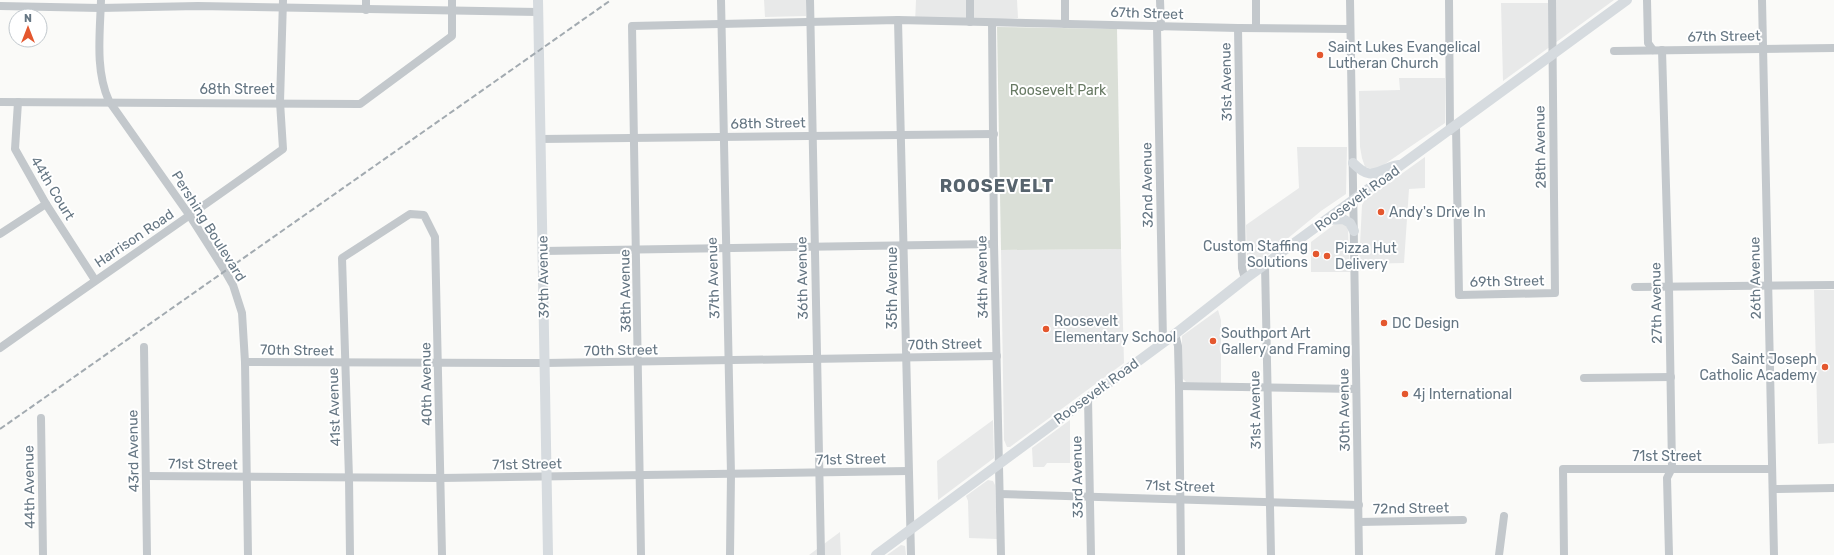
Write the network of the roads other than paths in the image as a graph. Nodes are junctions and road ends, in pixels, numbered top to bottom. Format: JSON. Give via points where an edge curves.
{"nodes":[{"id":1,"x":366,"y":0,"type":"edge"},
{"id":2,"x":452,"y":0,"type":"edge"},
{"id":3,"x":538,"y":0,"type":"edge"},
{"id":4,"x":721,"y":0,"type":"edge"},
{"id":5,"x":810,"y":0,"type":"edge"},
{"id":6,"x":970,"y":0,"type":"edge"},
{"id":7,"x":1065,"y":0,"type":"edge"},
{"id":8,"x":1160,"y":0,"type":"edge"},
{"id":9,"x":1256,"y":0,"type":"edge"},
{"id":10,"x":1350,"y":0,"type":"edge"},
{"id":11,"x":1449,"y":0,"type":"edge"},
{"id":12,"x":1552,"y":0,"type":"edge"},
{"id":13,"x":1626,"y":0,"type":"edge"},
{"id":14,"x":1647,"y":0,"type":"edge"},
{"id":15,"x":1762,"y":0,"type":"edge"},
{"id":16,"x":198,"y":3,"type":"edge"},
{"id":17,"x":101,"y":4,"type":"edge"},
{"id":18,"x":283,"y":4,"type":"edge"},
{"id":19,"x":0,"y":6,"type":"edge"},
{"id":20,"x":366,"y":10,"type":"junction"},
{"id":21,"x":452,"y":12,"type":"junction"},
{"id":22,"x":538,"y":12,"type":"junction"},
{"id":23,"x":898,"y":20,"type":"junction"},
{"id":24,"x":811,"y":22,"type":"junction"},
{"id":25,"x":970,"y":22,"type":"junction"},
{"id":26,"x":992,"y":23,"type":"junction"},
{"id":27,"x":721,"y":24,"type":"junction"},
{"id":28,"x":1065,"y":24,"type":"junction"},
{"id":29,"x":632,"y":26,"type":"joint"},
{"id":30,"x":1159,"y":27,"type":"junction"},
{"id":31,"x":1238,"y":28,"type":"junction"},
{"id":32,"x":1256,"y":28,"type":"junction"},
{"id":33,"x":1350,"y":29,"type":"junction"},
{"id":34,"x":1834,"y":48,"type":"edge"},
{"id":35,"x":1763,"y":49,"type":"junction"},
{"id":36,"x":1658,"y":50,"type":"junction"},
{"id":37,"x":1614,"y":51,"type":"dead end"},
{"id":38,"x":1552,"y":54,"type":"junction"},
{"id":39,"x":109,"y":101,"type":"junction"},
{"id":40,"x":0,"y":102,"type":"edge"},
{"id":41,"x":18,"y":102,"type":"junction"},
{"id":42,"x":280,"y":102,"type":"junction"},
{"id":43,"x":1453,"y":128,"type":"junction"},
{"id":44,"x":994,"y":134,"type":"junction"},
{"id":45,"x":902,"y":135,"type":"junction"},
{"id":46,"x":812,"y":136,"type":"junction"},
{"id":47,"x":724,"y":137,"type":"junction"},
{"id":48,"x":634,"y":138,"type":"junction"},
{"id":49,"x":541,"y":139,"type":"junction"},
{"id":50,"x":1353,"y":163,"type":"junction"},
{"id":51,"x":1403,"y":165,"type":"junction"},
{"id":52,"x":1354,"y":200,"type":"junction"},
{"id":53,"x":46,"y":204,"type":"junction"},
{"id":54,"x":190,"y":216,"type":"junction"},
{"id":55,"x":1326,"y":221,"type":"junction"},
{"id":56,"x":1354,"y":231,"type":"junction"},
{"id":57,"x":0,"y":234,"type":"edge"},
{"id":58,"x":994,"y":244,"type":"junction"},
{"id":59,"x":905,"y":245,"type":"junction"},
{"id":60,"x":814,"y":246,"type":"junction"},
{"id":61,"x":725,"y":248,"type":"junction"},
{"id":62,"x":637,"y":250,"type":"junction"},
{"id":63,"x":543,"y":251,"type":"junction"},
{"id":64,"x":342,"y":258,"type":"joint"},
{"id":65,"x":1265,"y":265,"type":"junction"},
{"id":66,"x":1245,"y":279,"type":"junction"},
{"id":67,"x":95,"y":280,"type":"junction"},
{"id":68,"x":1834,"y":285,"type":"edge"},
{"id":69,"x":1768,"y":286,"type":"junction"},
{"id":70,"x":1635,"y":287,"type":"dead end"},
{"id":71,"x":1669,"y":288,"type":"junction"},
{"id":72,"x":1555,"y":294,"type":"joint"},
{"id":73,"x":1175,"y":334,"type":"junction"},
{"id":74,"x":1163,"y":342,"type":"junction"},
{"id":75,"x":144,"y":347,"type":"dead end"},
{"id":76,"x":0,"y":348,"type":"edge"},
{"id":77,"x":997,"y":356,"type":"junction"},
{"id":78,"x":906,"y":358,"type":"junction"},
{"id":79,"x":817,"y":360,"type":"junction"},
{"id":80,"x":729,"y":361,"type":"junction"},
{"id":81,"x":245,"y":362,"type":"junction"},
{"id":82,"x":639,"y":362,"type":"junction"},
{"id":83,"x":345,"y":363,"type":"junction"},
{"id":84,"x":439,"y":363,"type":"junction"},
{"id":85,"x":545,"y":363,"type":"junction"},
{"id":86,"x":1671,"y":377,"type":"junction"},
{"id":87,"x":1584,"y":378,"type":"dead end"},
{"id":88,"x":1179,"y":386,"type":"junction"},
{"id":89,"x":1267,"y":388,"type":"junction"},
{"id":90,"x":1356,"y":389,"type":"junction"},
{"id":91,"x":1088,"y":398,"type":"junction"},
{"id":92,"x":41,"y":418,"type":"dead end"},
{"id":93,"x":999,"y":462,"type":"junction"},
{"id":94,"x":1672,"y":468,"type":"junction"},
{"id":95,"x":1772,"y":469,"type":"junction"},
{"id":96,"x":908,"y":471,"type":"junction"},
{"id":97,"x":819,"y":472,"type":"junction"},
{"id":98,"x":731,"y":474,"type":"junction"},
{"id":99,"x":641,"y":475,"type":"junction"},
{"id":100,"x":146,"y":476,"type":"junction"},
{"id":101,"x":547,"y":476,"type":"junction"},
{"id":102,"x":246,"y":478,"type":"junction"},
{"id":103,"x":349,"y":478,"type":"junction"},
{"id":104,"x":441,"y":478,"type":"junction"},
{"id":105,"x":1834,"y":488,"type":"edge"},
{"id":106,"x":1773,"y":489,"type":"junction"},
{"id":107,"x":1000,"y":494,"type":"junction"},
{"id":108,"x":1090,"y":497,"type":"junction"},
{"id":109,"x":1180,"y":499,"type":"junction"},
{"id":110,"x":1269,"y":502,"type":"junction"},
{"id":111,"x":1358,"y":504,"type":"junction"},
{"id":112,"x":1504,"y":516,"type":"dead end"},
{"id":113,"x":1463,"y":520,"type":"dead end"},
{"id":114,"x":1359,"y":522,"type":"junction"},
{"id":115,"x":911,"y":528,"type":"junction"},
{"id":116,"x":43,"y":555,"type":"edge"},
{"id":117,"x":147,"y":555,"type":"edge"},
{"id":118,"x":248,"y":555,"type":"edge"},
{"id":119,"x":350,"y":555,"type":"edge"},
{"id":120,"x":442,"y":555,"type":"edge"},
{"id":121,"x":548,"y":555,"type":"edge"},
{"id":122,"x":642,"y":555,"type":"edge"},
{"id":123,"x":730,"y":555,"type":"edge"},
{"id":124,"x":821,"y":555,"type":"edge"},
{"id":125,"x":876,"y":555,"type":"edge"},
{"id":126,"x":911,"y":555,"type":"edge"},
{"id":127,"x":1001,"y":555,"type":"edge"},
{"id":128,"x":1091,"y":555,"type":"edge"},
{"id":129,"x":1181,"y":555,"type":"edge"},
{"id":130,"x":1271,"y":555,"type":"edge"},
{"id":131,"x":1359,"y":555,"type":"edge"},
{"id":132,"x":1499,"y":555,"type":"edge"},
{"id":133,"x":1564,"y":555,"type":"edge"},
{"id":134,"x":1668,"y":555,"type":"edge"},
{"id":135,"x":1774,"y":555,"type":"edge"}],
"edges":[{"from":1,"to":20,"type":"street"},
{"from":2,"to":21,"type":"street"},
{"from":3,"to":22,"type":"main road","name":"39th Avenue"},
{"from":4,"to":27,"type":"street","name":"37th Avenue"},
{"from":5,"to":24,"type":"street","name":"36th Avenue"},
{"from":6,"to":25,"type":"street"},
{"from":7,"to":28,"type":"street"},
{"from":8,"to":30,"type":"street","name":"32nd Avenue"},
{"from":9,"to":32,"type":"street"},
{"from":10,"to":33,"type":"street","name":"30th Avenue"},
{"from":11,"to":43,"type":"street"},
{"from":12,"to":38,"type":"street","name":"28th Avenue"},
{"from":13,"to":38,"type":"main road","name":"Roosevelt Road"},
{"from":14,"to":36,"type":"street","name":"27th Avenue","via":[[1648,43]]},
{"from":15,"to":35,"type":"street","name":"26th Avenue"},
{"from":16,"to":17,"type":"street"},
{"from":16,"to":18,"type":"street"},
{"from":17,"to":19,"type":"street"},
{"from":17,"to":39,"type":"street","name":"Pershing Boulevard","via":[[100,71]]},
{"from":18,"to":20,"type":"street"},
{"from":18,"to":42,"type":"street"},
{"from":20,"to":21,"type":"street"},
{"from":21,"to":22,"type":"street"},
{"from":21,"to":42,"type":"street","name":"68th Street","via":[[452,36],[360,104]]},
{"from":22,"to":49,"type":"main road","name":"39th Avenue"},
{"from":23,"to":24,"type":"street","name":"67th Street"},
{"from":23,"to":25,"type":"street","name":"67th Street"},
{"from":23,"to":45,"type":"street","name":"35th Avenue"},
{"from":24,"to":27,"type":"street","name":"67th Street"},
{"from":24,"to":46,"type":"street","name":"36th Avenue"},
{"from":25,"to":26,"type":"street","name":"67th Street"},
{"from":26,"to":28,"type":"street","name":"67th Street"},
{"from":26,"to":44,"type":"street","name":"34th Avenue"},
{"from":27,"to":29,"type":"street","name":"67th Street"},
{"from":27,"to":47,"type":"street","name":"37th Avenue"},
{"from":28,"to":30,"type":"street","name":"67th Street"},
{"from":29,"to":48,"type":"street","name":"38th Avenue"},
{"from":30,"to":31,"type":"street","name":"67th Street"},
{"from":30,"to":74,"type":"street","name":"32nd Avenue"},
{"from":31,"to":32,"type":"street","name":"67th Street"},
{"from":31,"to":66,"type":"street","name":"31st Avenue","via":[[1242,254]]},
{"from":32,"to":33,"type":"street","name":"67th Street"},
{"from":33,"to":50,"type":"street","name":"30th Avenue"},
{"from":34,"to":35,"type":"street","name":"67th Street"},
{"from":35,"to":36,"type":"street","name":"67th Street"},
{"from":35,"to":69,"type":"street","name":"26th Avenue"},
{"from":36,"to":37,"type":"street","name":"67th Street"},
{"from":36,"to":71,"type":"street","name":"27th Avenue"},
{"from":38,"to":43,"type":"main road","name":"Roosevelt Road"},
{"from":38,"to":72,"type":"street","name":"28th Avenue"},
{"from":39,"to":41,"type":"street","name":"68th Street"},
{"from":39,"to":42,"type":"street","name":"68th Street"},
{"from":39,"to":54,"type":"street","name":"Pershing Boulevard"},
{"from":40,"to":41,"type":"street","name":"68th Street"},
{"from":41,"to":53,"type":"street","name":"44th Court","via":[[15,148]]},
{"from":42,"to":54,"type":"street","name":"Harrison Road","via":[[283,149]]},
{"from":43,"to":51,"type":"main road","name":"Roosevelt Road"},
{"from":43,"to":72,"type":"street","name":"69th Street","via":[[1459,295]]},
{"from":44,"to":45,"type":"street","name":"68th Street"},
{"from":44,"to":58,"type":"street","name":"34th Avenue"},
{"from":45,"to":46,"type":"street","name":"68th Street"},
{"from":45,"to":59,"type":"street","name":"35th Avenue"},
{"from":46,"to":47,"type":"street","name":"68th Street"},
{"from":46,"to":60,"type":"street","name":"36th Avenue"},
{"from":47,"to":48,"type":"street","name":"68th Street"},
{"from":47,"to":61,"type":"street","name":"37th Avenue"},
{"from":48,"to":49,"type":"street","name":"68th Street"},
{"from":48,"to":62,"type":"street","name":"38th Avenue"},
{"from":49,"to":63,"type":"main road","name":"39th Avenue"},
{"from":50,"to":51,"type":"main road","via":[[1362,172],[1370,174]]},
{"from":50,"to":52,"type":"street","name":"30th Avenue"},
{"from":51,"to":52,"type":"main road","name":"Roosevelt Road"},
{"from":52,"to":55,"type":"main road","name":"Roosevelt Road"},
{"from":52,"to":56,"type":"street","name":"30th Avenue"},
{"from":53,"to":57,"type":"street"},
{"from":53,"to":67,"type":"street","name":"44th Court"},
{"from":54,"to":67,"type":"street","name":"Harrison Road"},
{"from":54,"to":81,"type":"street","name":"Pershing Boulevard","via":[[233,285],[242,313]]},
{"from":55,"to":56,"type":"main road","via":[[1343,219],[1350,223]]},
{"from":55,"to":65,"type":"main road","name":"Roosevelt Road"},
{"from":56,"to":90,"type":"street","name":"30th Avenue"},
{"from":58,"to":59,"type":"street"},
{"from":58,"to":77,"type":"street","name":"34th Avenue"},
{"from":59,"to":60,"type":"street"},
{"from":59,"to":78,"type":"street","name":"35th Avenue"},
{"from":60,"to":61,"type":"street"},
{"from":60,"to":79,"type":"street","name":"36th Avenue"},
{"from":61,"to":62,"type":"street"},
{"from":61,"to":80,"type":"street","name":"37th Avenue"},
{"from":62,"to":63,"type":"street"},
{"from":62,"to":82,"type":"street","name":"38th Avenue"},
{"from":63,"to":85,"type":"main road","name":"39th Avenue"},
{"from":64,"to":83,"type":"street","name":"41st Avenue"},
{"from":64,"to":84,"type":"street","name":"40th Avenue","via":[[410,214],[424,215],[435,237]]},
{"from":65,"to":66,"type":"main road","name":"Roosevelt Road"},
{"from":65,"to":89,"type":"street","name":"31st Avenue"},
{"from":66,"to":73,"type":"main road","name":"Roosevelt Road"},
{"from":67,"to":76,"type":"street","name":"Harrison Road"},
{"from":68,"to":69,"type":"street"},
{"from":69,"to":71,"type":"street"},
{"from":69,"to":95,"type":"street","name":"26th Avenue"},
{"from":70,"to":71,"type":"street"},
{"from":71,"to":86,"type":"street","name":"27th Avenue"},
{"from":73,"to":74,"type":"main road","name":"Roosevelt Road"},
{"from":73,"to":88,"type":"street","via":[[1178,346]]},
{"from":74,"to":91,"type":"main road","name":"Roosevelt Road"},
{"from":75,"to":100,"type":"street","name":"43rd Avenue"},
{"from":77,"to":78,"type":"street","name":"70th Street"},
{"from":77,"to":93,"type":"street","name":"34th Avenue"},
{"from":78,"to":79,"type":"street","name":"70th Street"},
{"from":78,"to":96,"type":"street","name":"35th Avenue"},
{"from":79,"to":80,"type":"street","name":"70th Street"},
{"from":79,"to":97,"type":"street","name":"36th Avenue"},
{"from":80,"to":82,"type":"street","name":"70th Street"},
{"from":80,"to":98,"type":"street","name":"37th Avenue"},
{"from":81,"to":83,"type":"street","name":"70th Street"},
{"from":81,"to":102,"type":"street","name":"Pershing Boulevard"},
{"from":82,"to":85,"type":"street","name":"70th Street"},
{"from":82,"to":99,"type":"street","name":"38th Avenue"},
{"from":83,"to":84,"type":"street","name":"70th Street"},
{"from":83,"to":103,"type":"street","name":"41st Avenue"},
{"from":84,"to":85,"type":"street","name":"70th Street"},
{"from":84,"to":104,"type":"street","name":"40th Avenue"},
{"from":85,"to":101,"type":"main road","name":"39th Avenue"},
{"from":86,"to":87,"type":"street"},
{"from":86,"to":94,"type":"street","name":"27th Avenue"},
{"from":88,"to":89,"type":"street"},
{"from":88,"to":109,"type":"street"},
{"from":89,"to":90,"type":"street"},
{"from":89,"to":110,"type":"street","name":"31st Avenue"},
{"from":90,"to":111,"type":"street","name":"30th Avenue"},
{"from":91,"to":93,"type":"main road","name":"Roosevelt Road"},
{"from":91,"to":108,"type":"street","name":"33rd Avenue"},
{"from":92,"to":116,"type":"street","name":"44th Avenue"},
{"from":93,"to":107,"type":"street","name":"34th Avenue"},
{"from":93,"to":115,"type":"main road","name":"Roosevelt Road"},
{"from":94,"to":95,"type":"street","name":"71st Street"},
{"from":94,"to":133,"type":"street","name":"71st Street","via":[[1563,469]]},
{"from":94,"to":134,"type":"street","name":"27th Avenue","via":[[1667,478]]},
{"from":95,"to":106,"type":"street","name":"26th Avenue"},
{"from":96,"to":97,"type":"street","name":"71st Street"},
{"from":96,"to":115,"type":"street","name":"35th Avenue"},
{"from":97,"to":98,"type":"street","name":"71st Street"},
{"from":97,"to":124,"type":"street","name":"36th Avenue"},
{"from":98,"to":99,"type":"street","name":"71st Street"},
{"from":98,"to":123,"type":"street","name":"37th Avenue"},
{"from":99,"to":101,"type":"street","name":"71st Street"},
{"from":99,"to":122,"type":"street","name":"38th Avenue"},
{"from":100,"to":102,"type":"street","name":"71st Street"},
{"from":100,"to":117,"type":"street","name":"43rd Avenue"},
{"from":101,"to":104,"type":"street","name":"71st Street"},
{"from":101,"to":121,"type":"main road","name":"39th Avenue"},
{"from":102,"to":103,"type":"street","name":"71st Street"},
{"from":102,"to":118,"type":"street","name":"Pershing Boulevard"},
{"from":103,"to":104,"type":"street","name":"71st Street"},
{"from":103,"to":119,"type":"street","name":"41st Avenue"},
{"from":104,"to":120,"type":"street","name":"40th Avenue"},
{"from":105,"to":106,"type":"street"},
{"from":106,"to":135,"type":"street","name":"26th Avenue"},
{"from":107,"to":108,"type":"street","name":"71st Street"},
{"from":107,"to":127,"type":"street","name":"34th Avenue"},
{"from":108,"to":109,"type":"street","name":"71st Street"},
{"from":108,"to":128,"type":"street","name":"33rd Avenue"},
{"from":109,"to":110,"type":"street","name":"71st Street"},
{"from":109,"to":129,"type":"street"},
{"from":110,"to":111,"type":"street","name":"71st Street"},
{"from":110,"to":130,"type":"street","name":"31st Avenue"},
{"from":111,"to":114,"type":"street","name":"30th Avenue"},
{"from":112,"to":132,"type":"street"},
{"from":113,"to":114,"type":"street","name":"72nd Street"},
{"from":114,"to":131,"type":"street","name":"30th Avenue"},
{"from":115,"to":125,"type":"main road","name":"Roosevelt Road"},
{"from":115,"to":126,"type":"street","name":"35th Avenue"}]}
